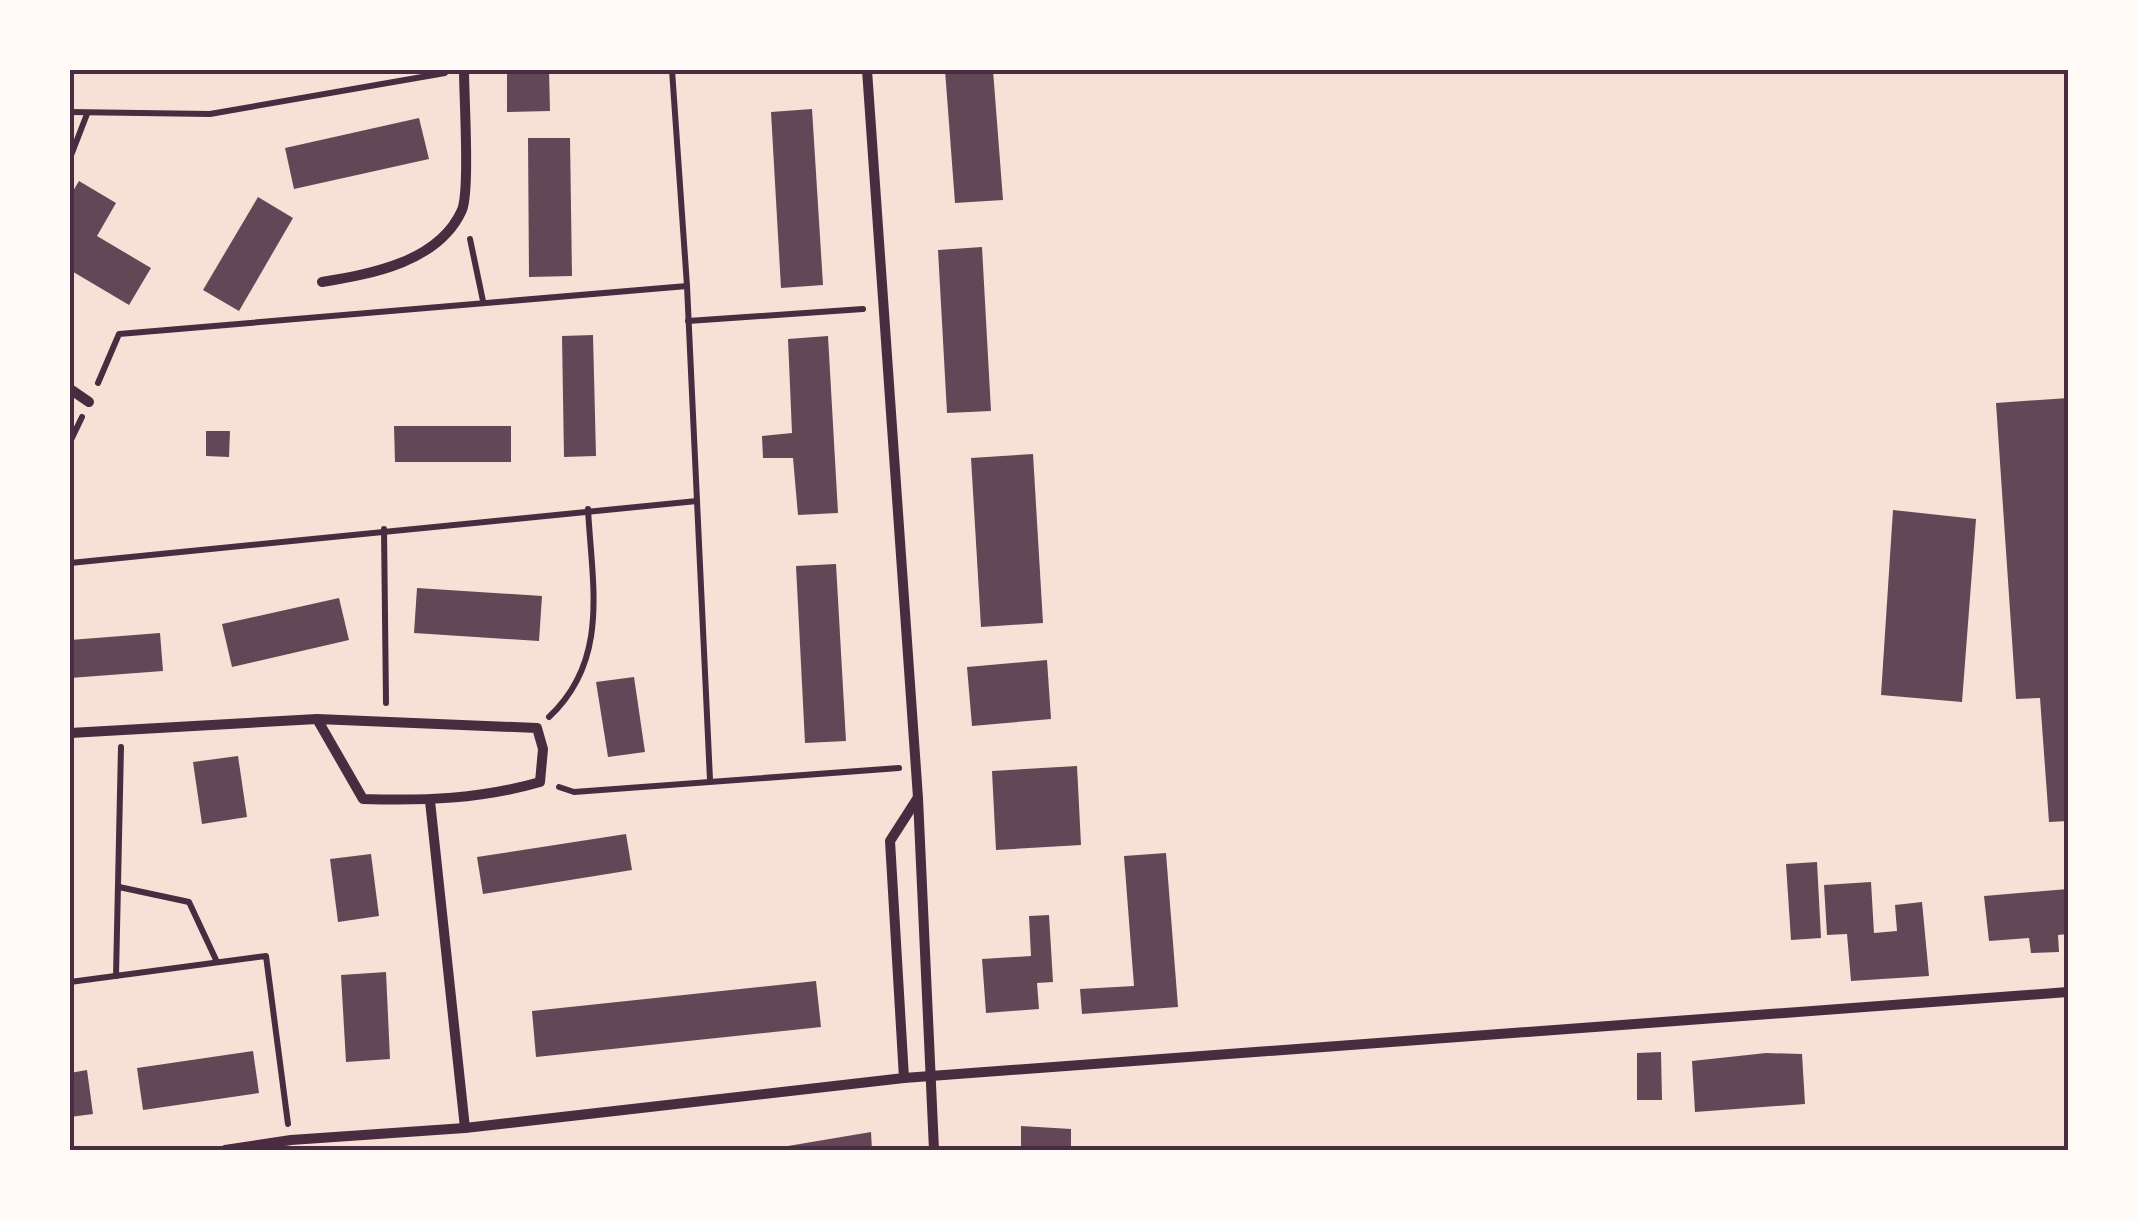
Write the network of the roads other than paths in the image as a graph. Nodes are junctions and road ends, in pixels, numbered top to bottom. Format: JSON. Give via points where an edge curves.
{"nodes":[{"id":1,"x":464,"y":70,"type":"edge"},
{"id":2,"x":867,"y":70,"type":"edge"},
{"id":3,"x":322,"y":282,"type":"dead end"},
{"id":4,"x":70,"y":389,"type":"edge"},
{"id":5,"x":89,"y":402,"type":"road end"},
{"id":6,"x":317,"y":720,"type":"junction"},
{"id":7,"x":70,"y":732,"type":"edge"},
{"id":8,"x":918,"y":798,"type":"junction"},
{"id":9,"x":430,"y":801,"type":"junction"},
{"id":10,"x":2068,"y":992,"type":"edge"},
{"id":11,"x":930,"y":1076,"type":"junction"},
{"id":12,"x":904,"y":1078,"type":"junction"},
{"id":13,"x":465,"y":1128,"type":"junction"},
{"id":14,"x":225,"y":1150,"type":"edge"},
{"id":15,"x":934,"y":1150,"type":"edge"}],
"edges":[{"from":1,"to":3,"type":"street","via":[[463,208],[411,260]]},
{"from":2,"to":8,"type":"street"},
{"from":4,"to":5,"type":"street"},
{"from":6,"to":7,"type":"street"},
{"from":6,"to":9,"type":"street","via":[[363,799]]},
{"from":6,"to":9,"type":"street","via":[[537,728],[540,782]]},
{"from":8,"to":11,"type":"street"},
{"from":8,"to":12,"type":"street","via":[[890,841]]},
{"from":9,"to":13,"type":"street"},
{"from":10,"to":11,"type":"street"},
{"from":11,"to":12,"type":"street"},
{"from":11,"to":15,"type":"street"},
{"from":12,"to":13,"type":"street"},
{"from":13,"to":14,"type":"street"}]}
